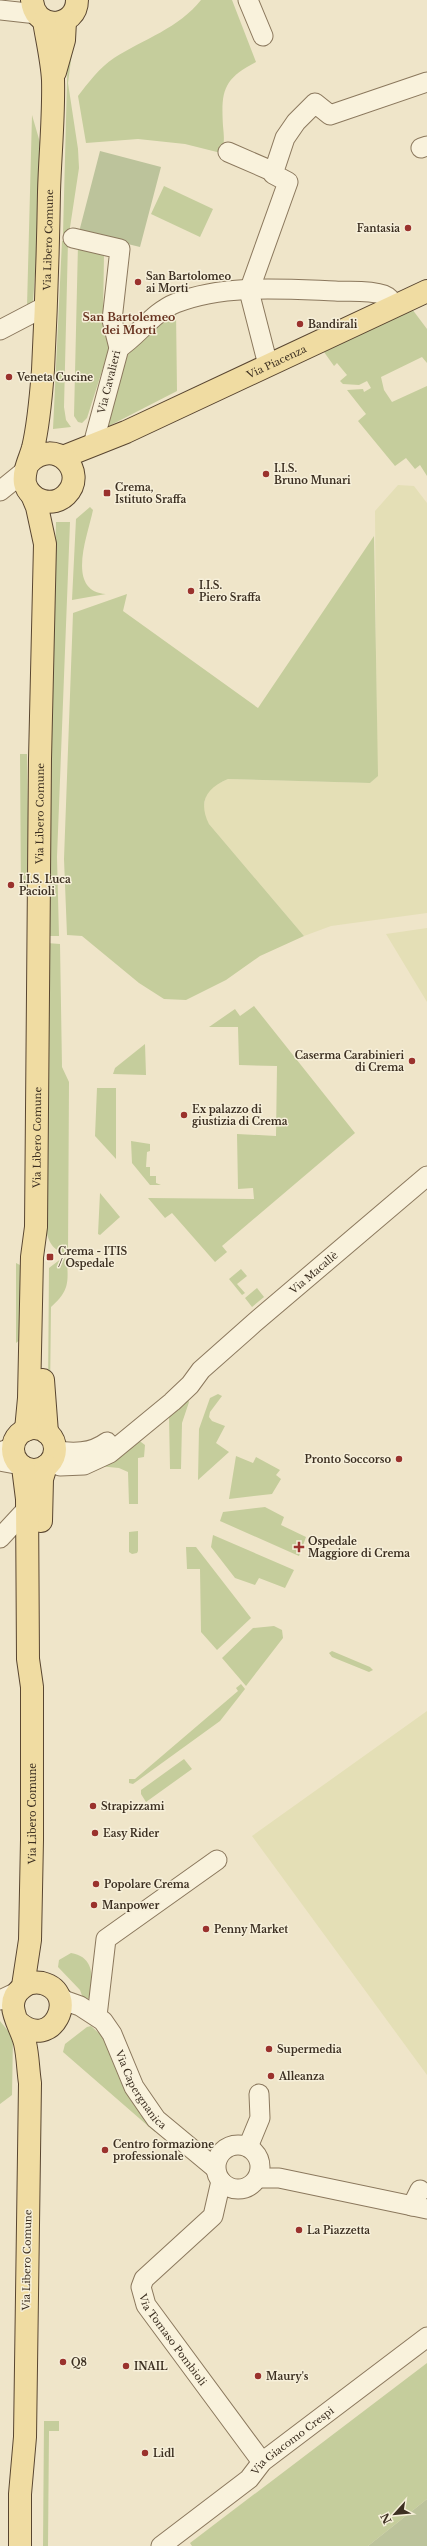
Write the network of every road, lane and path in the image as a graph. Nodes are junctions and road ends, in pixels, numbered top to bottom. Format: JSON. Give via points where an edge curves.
{"nodes":[{"id":1,"x":6,"y":0,"type":"edge"},
{"id":2,"x":248,"y":0,"type":"edge"},
{"id":3,"x":0,"y":4,"type":"edge"},
{"id":4,"x":76,"y":8,"type":"edge"},
{"id":5,"x":0,"y":10,"type":"edge"},
{"id":6,"x":38,"y":12,"type":"edge"},
{"id":7,"x":263,"y":36,"type":"dead end"},
{"id":8,"x":53,"y":79,"type":"junction"},
{"id":9,"x":427,"y":82,"type":"edge"},
{"id":10,"x":228,"y":152,"type":"dead end"},
{"id":11,"x":274,"y":172,"type":"junction"},
{"id":12,"x":73,"y":238,"type":"dead end"},
{"id":13,"x":249,"y":291,"type":"junction"},
{"id":14,"x":427,"y":291,"type":"edge"},
{"id":15,"x":394,"y":305,"type":"junction"},
{"id":16,"x":46,"y":306,"type":"junction"},
{"id":17,"x":0,"y":330,"type":"edge"},
{"id":18,"x":119,"y":348,"type":"junction"},
{"id":19,"x":268,"y":365,"type":"junction"},
{"id":20,"x":41,"y":399,"type":"junction"},
{"id":21,"x":126,"y":432,"type":"junction"},
{"id":22,"x":97,"y":443,"type":"junction"},
{"id":23,"x":59,"y":455,"type":"junction"},
{"id":24,"x":27,"y":466,"type":"junction"},
{"id":25,"x":73,"y":478,"type":"junction"},
{"id":26,"x":0,"y":491,"type":"edge"},
{"id":27,"x":32,"y":495,"type":"junction"},
{"id":28,"x":0,"y":499,"type":"edge"},
{"id":29,"x":58,"y":500,"type":"junction"},
{"id":30,"x":45,"y":544,"type":"junction"},
{"id":31,"x":427,"y":1176,"type":"edge"},
{"id":32,"x":28,"y":1453,"type":"edge"},
{"id":33,"x":26,"y":1510,"type":"junction"},
{"id":34,"x":0,"y":1538,"type":"edge"},
{"id":35,"x":32,"y":1687,"type":"junction"},
{"id":36,"x":217,"y":1860,"type":"dead end"},
{"id":37,"x":30,"y":1940,"type":"junction"},
{"id":38,"x":52,"y":1990,"type":"junction"},
{"id":39,"x":12,"y":2004,"type":"edge"},
{"id":40,"x":96,"y":2016,"type":"junction"},
{"id":41,"x":50,"y":2027,"type":"junction"},
{"id":42,"x":30,"y":2083,"type":"junction"},
{"id":43,"x":259,"y":2094,"type":"dead end"},
{"id":44,"x":248,"y":2147,"type":"junction"},
{"id":45,"x":218,"y":2169,"type":"junction"},
{"id":46,"x":259,"y":2174,"type":"junction"},
{"id":47,"x":420,"y":2202,"type":"edge"},
{"id":48,"x":427,"y":2337,"type":"edge"},
{"id":49,"x":25,"y":2437,"type":"junction"},
{"id":50,"x":262,"y":2462,"type":"junction"},
{"id":51,"x":20,"y":2546,"type":"edge"},
{"id":52,"x":30,"y":2546,"type":"edge"},
{"id":53,"x":161,"y":2546,"type":"edge"}],
"edges":[{"from":1,"to":3,"type":"street"},
{"from":2,"to":7,"type":"street"},
{"from":4,"to":6,"type":"main road","name":"Via Libero Comune","via":[[54,23]]},
{"from":4,"to":8,"type":"main road","name":"Via Libero Comune"},
{"from":5,"to":6,"type":"street"},
{"from":6,"to":8,"type":"main road","name":"Via Libero Comune"},
{"from":8,"to":16,"type":"main road","name":"Via Libero Comune"},
{"from":9,"to":11,"type":"street","via":[[330,115],[315,102],[285,138]]},
{"from":10,"to":11,"type":"street"},
{"from":11,"to":13,"type":"street","via":[[288,182]]},
{"from":12,"to":18,"type":"street","name":"Via Cavalieri","via":[[120,249],[112,320]]},
{"from":13,"to":15,"type":"street","via":[[364,292],[385,295]]},
{"from":13,"to":18,"type":"street","via":[[200,296],[174,303],[151,319]]},
{"from":13,"to":19,"type":"street"},
{"from":14,"to":15,"type":"main road","name":"Via Piacenza"},
{"from":15,"to":19,"type":"main road","name":"Via Piacenza"},
{"from":16,"to":17,"type":"street"},
{"from":16,"to":20,"type":"main road","name":"Via Libero Comune"},
{"from":18,"to":22,"type":"street","name":"Via Cavalieri","via":[[95,437]]},
{"from":19,"to":21,"type":"main road","name":"Via Piacenza"},
{"from":20,"to":23,"type":"main road","name":"Via Libero Comune","via":[[48,439]]},
{"from":20,"to":24,"type":"main road","name":"Via Libero Comune"},
{"from":21,"to":22,"type":"main road","name":"Via Piacenza"},
{"from":21,"to":25,"type":"main road","name":"Via Piacenza","via":[[86,461]]},
{"from":22,"to":23,"type":"main road","name":"Via Piacenza"},
{"from":23,"to":24,"type":"main road","via":[[39,455]]},
{"from":23,"to":25,"type":"main road","name":"Via Libero Comune","via":[[72,470]]},
{"from":24,"to":26,"type":"street"},
{"from":24,"to":27,"type":"main road","name":"Via Libero Comune","via":[[25,483]]},
{"from":25,"to":29,"type":"main road","name":"Via Libero Comune","via":[[69,492]]},
{"from":27,"to":28,"type":"street","via":[[20,494]]},
{"from":27,"to":29,"type":"main road","via":[[45,502]]},
{"from":27,"to":30,"type":"main road","name":"Via Libero Comune"},
{"from":29,"to":30,"type":"main road","name":"Via Libero Comune"},
{"from":30,"to":32,"type":"main road","name":"Via Libero Comune","via":[[40,767],[36,1227],[32,1257]]},
{"from":31,"to":32,"type":"street","name":"Via Macallè","via":[[201,1370],[172,1402],[110,1453],[84,1466],[60,1466]]},
{"from":32,"to":33,"type":"main road","name":"Via Libero Comune"},
{"from":32,"to":35,"type":"main road","name":"Via Libero Comune","via":[[41,1499],[40,1659]]},
{"from":33,"to":34,"type":"street"},
{"from":33,"to":35,"type":"main road","name":"Via Libero Comune","via":[[28,1659]]},
{"from":35,"to":37,"type":"main road","name":"Via Libero Comune"},
{"from":36,"to":40,"type":"street","via":[[106,1939]]},
{"from":37,"to":38,"type":"main road","name":"Via Libero Comune"},
{"from":37,"to":39,"type":"main road","name":"Via Libero Comune"},
{"from":38,"to":39,"type":"main road","via":[[38,1982]]},
{"from":38,"to":40,"type":"street","name":"Via Capergnanica"},
{"from":38,"to":41,"type":"main road","name":"Via Libero Comune","via":[[60,2010]]},
{"from":39,"to":41,"type":"main road","via":[[31,2031]]},
{"from":39,"to":42,"type":"main road","name":"Via Libero Comune","via":[[27,2051]]},
{"from":40,"to":41,"type":"street","via":[[67,2019]]},
{"from":40,"to":45,"type":"street","name":"Via Capergnanica","via":[[108,2028],[134,2087],[156,2119]]},
{"from":41,"to":42,"type":"main road","name":"Via Libero Comune","via":[[37,2053]]},
{"from":42,"to":49,"type":"main road","name":"Via Libero Comune"},
{"from":43,"to":44,"type":"street","via":[[260,2118]]},
{"from":44,"to":45,"type":"street","via":[[231,2145]]},
{"from":44,"to":46,"type":"street","via":[[258,2156]]},
{"from":45,"to":46,"type":"street","name":"Via Capergnanica","via":[[226,2186],[240,2189],[253,2184]]},
{"from":45,"to":50,"type":"street","name":"Via Tomaso Pombioli","via":[[213,2216],[144,2279],[141,2288],[146,2305]]},
{"from":46,"to":47,"type":"street"},
{"from":48,"to":50,"type":"street","name":"Via Giacomo Crespi"},
{"from":49,"to":51,"type":"main road","name":"Via Libero Comune","via":[[20,2494]]},
{"from":49,"to":52,"type":"main road","name":"Via Libero Comune","via":[[30,2493]]},
{"from":50,"to":53,"type":"street","name":"Via Giacomo Crespi","via":[[249,2478]]}]}
